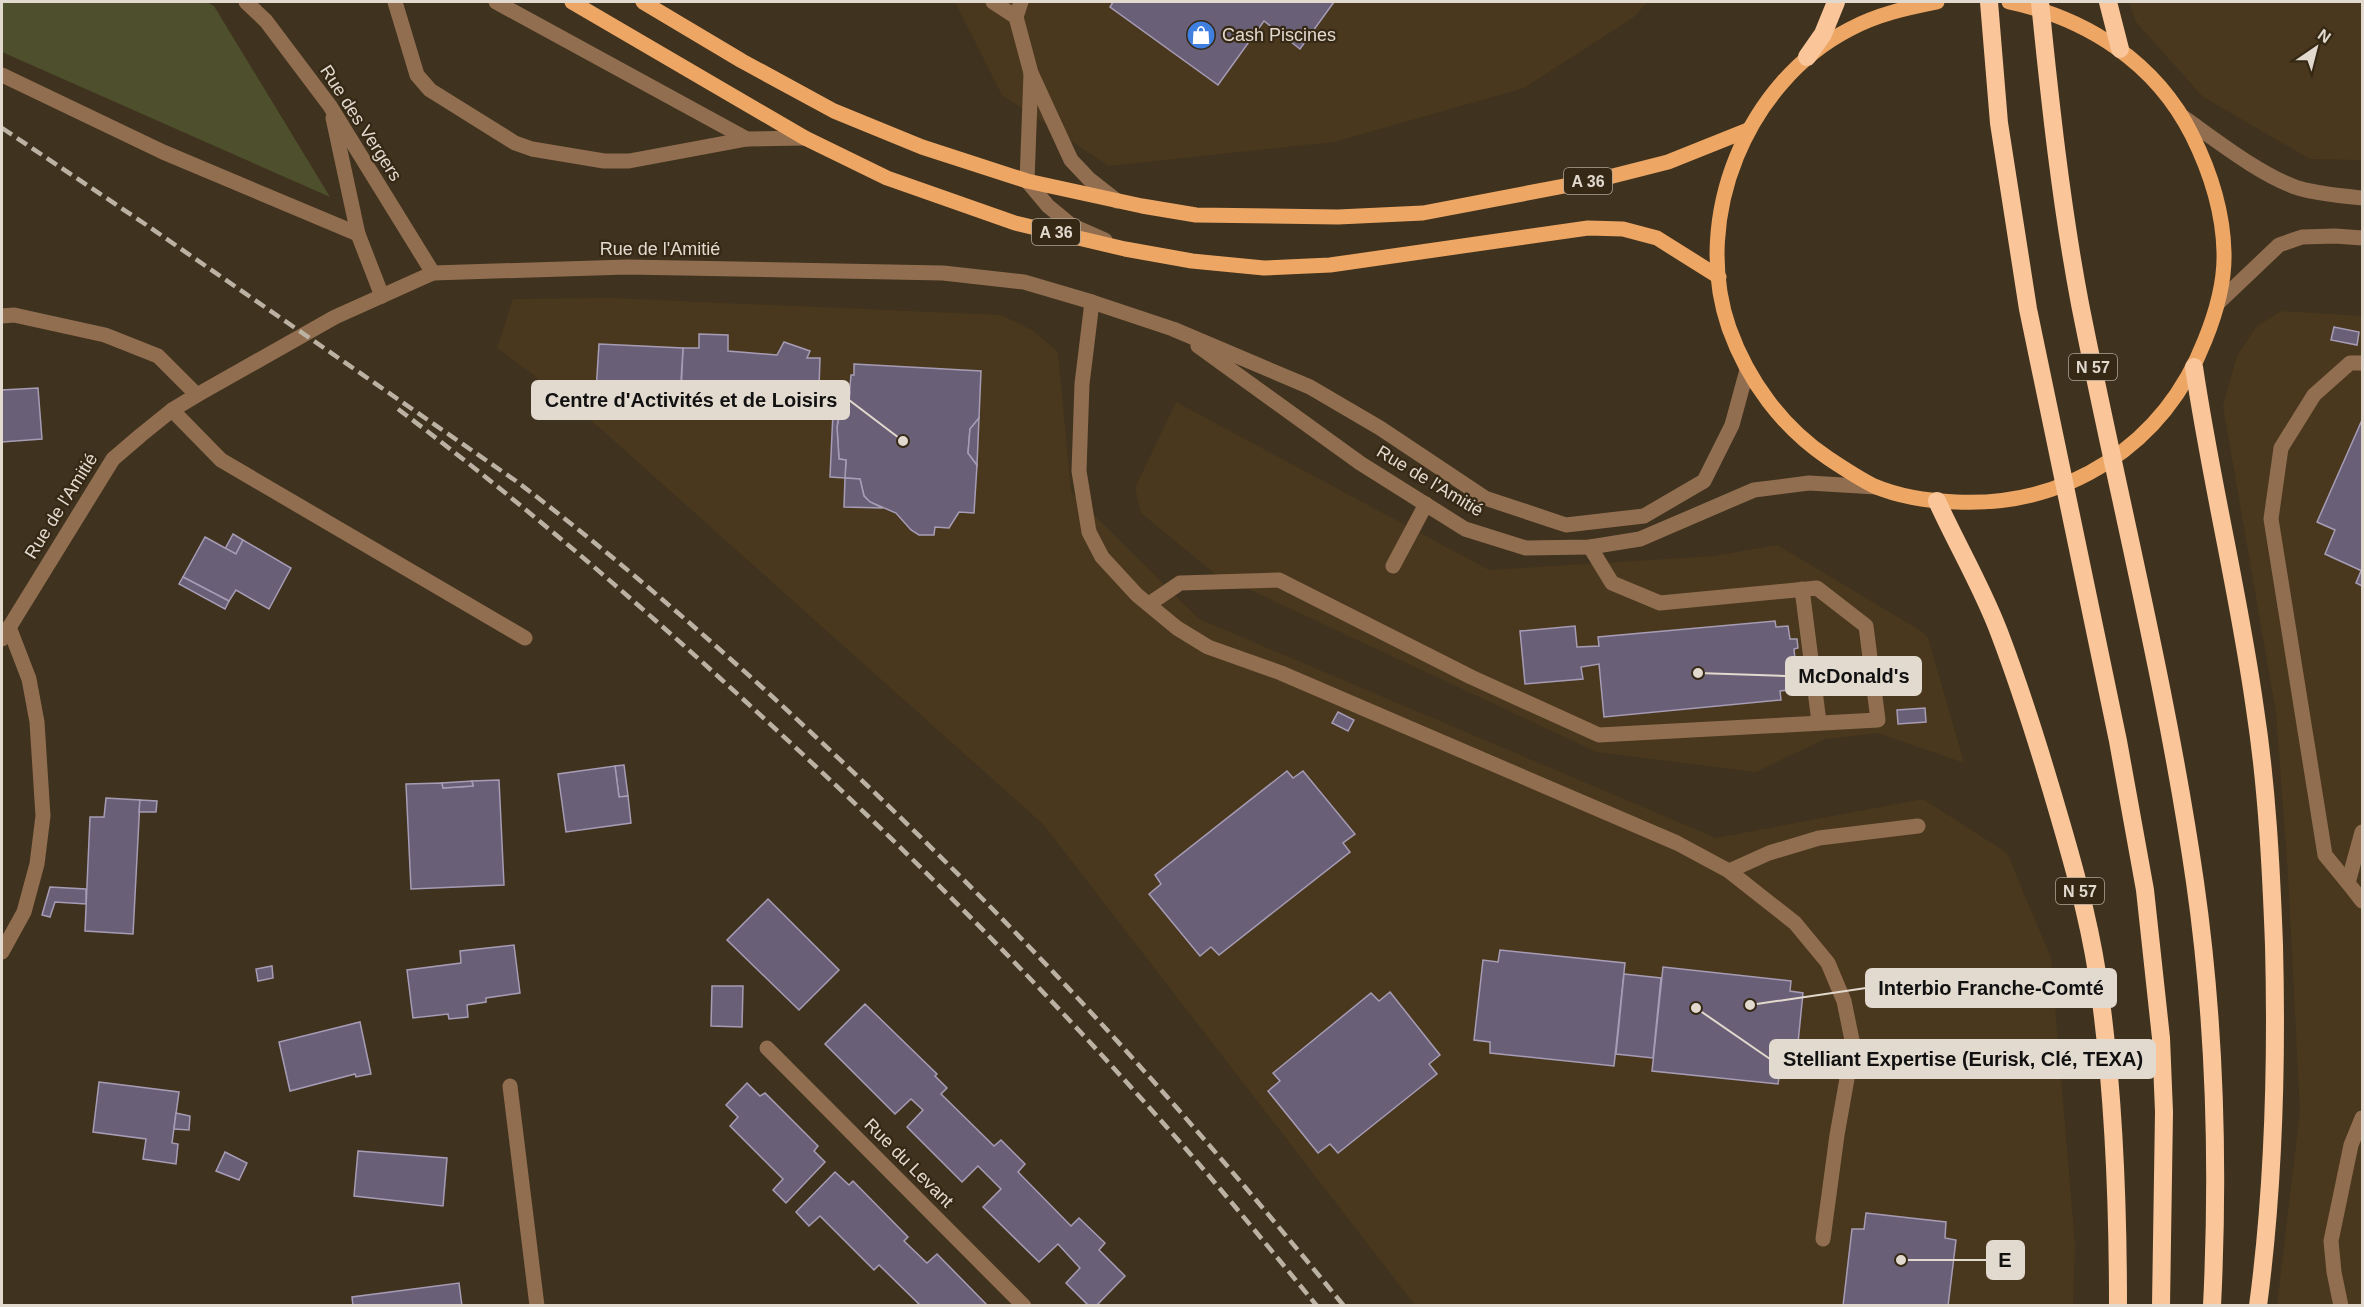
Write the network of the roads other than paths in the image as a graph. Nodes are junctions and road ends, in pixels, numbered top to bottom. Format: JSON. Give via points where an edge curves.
{"nodes":[{"id":1,"x":246,"y":2,"type":"edge"},
{"id":2,"x":394,"y":2,"type":"edge"},
{"id":3,"x":496,"y":2,"type":"edge"},
{"id":4,"x":572,"y":2,"type":"edge"},
{"id":5,"x":643,"y":2,"type":"edge"},
{"id":6,"x":993,"y":2,"type":"edge"},
{"id":7,"x":1020,"y":2,"type":"edge"},
{"id":8,"x":1836,"y":2,"type":"edge"},
{"id":9,"x":1937,"y":2,"type":"edge"},
{"id":10,"x":1989,"y":2,"type":"edge"},
{"id":11,"x":2009,"y":2,"type":"edge"},
{"id":12,"x":2040,"y":2,"type":"edge"},
{"id":13,"x":2108,"y":2,"type":"edge"},
{"id":14,"x":1016,"y":17,"type":"junction"},
{"id":15,"x":2120,"y":49,"type":"junction"},
{"id":16,"x":1807,"y":57,"type":"junction"},
{"id":17,"x":1031,"y":73,"type":"junction"},
{"id":18,"x":2,"y":75,"type":"edge"},
{"id":19,"x":330,"y":106,"type":"junction"},
{"id":20,"x":2183,"y":117,"type":"junction"},
{"id":21,"x":1748,"y":130,"type":"junction"},
{"id":22,"x":805,"y":138,"type":"junction"},
{"id":23,"x":747,"y":140,"type":"junction"},
{"id":24,"x":1027,"y":181,"type":"junction"},
{"id":25,"x":2362,"y":198,"type":"edge"},
{"id":26,"x":1117,"y":201,"type":"junction"},
{"id":27,"x":358,"y":234,"type":"junction"},
{"id":28,"x":2362,"y":238,"type":"edge"},
{"id":29,"x":1125,"y":249,"type":"junction"},
{"id":30,"x":433,"y":273,"type":"junction"},
{"id":31,"x":1719,"y":277,"type":"junction"},
{"id":32,"x":382,"y":296,"type":"junction"},
{"id":33,"x":1092,"y":302,"type":"junction"},
{"id":34,"x":2219,"y":302,"type":"junction"},
{"id":35,"x":2,"y":316,"type":"edge"},
{"id":36,"x":1173,"y":329,"type":"junction"},
{"id":37,"x":2362,"y":363,"type":"edge"},
{"id":38,"x":2194,"y":367,"type":"junction"},
{"id":39,"x":1747,"y":370,"type":"junction"},
{"id":40,"x":197,"y":395,"type":"junction"},
{"id":41,"x":172,"y":410,"type":"junction"},
{"id":42,"x":1876,"y":487,"type":"junction"},
{"id":43,"x":1937,"y":501,"type":"junction"},
{"id":44,"x":1426,"y":504,"type":"junction"},
{"id":45,"x":1590,"y":547,"type":"junction"},
{"id":46,"x":1393,"y":566,"type":"dead end"},
{"id":47,"x":1802,"y":589,"type":"junction"},
{"id":48,"x":1149,"y":604,"type":"junction"},
{"id":49,"x":5,"y":633,"type":"edge"},
{"id":50,"x":525,"y":638,"type":"dead end"},
{"id":51,"x":1820,"y":722,"type":"junction"},
{"id":52,"x":1918,"y":826,"type":"dead end"},
{"id":53,"x":2362,"y":832,"type":"edge"},
{"id":54,"x":1729,"y":871,"type":"junction"},
{"id":55,"x":2348,"y":883,"type":"junction"},
{"id":56,"x":2362,"y":901,"type":"edge"},
{"id":57,"x":2,"y":952,"type":"edge"},
{"id":58,"x":767,"y":1048,"type":"dead end"},
{"id":59,"x":510,"y":1086,"type":"dead end"},
{"id":60,"x":2362,"y":1118,"type":"edge"},
{"id":61,"x":1823,"y":1239,"type":"dead end"},
{"id":62,"x":537,"y":1305,"type":"edge"},
{"id":63,"x":1024,"y":1305,"type":"edge"},
{"id":64,"x":2118,"y":1305,"type":"edge"},
{"id":65,"x":2161,"y":1305,"type":"edge"},
{"id":66,"x":2212,"y":1305,"type":"edge"},
{"id":67,"x":2258,"y":1305,"type":"edge"},
{"id":68,"x":2341,"y":1305,"type":"edge"}],
"edges":[{"from":1,"to":19,"type":"street","name":"Rue des Vergers","via":[[266,21]]},
{"from":2,"to":23,"type":"street","via":[[417,75],[430,90],[515,143],[604,161],[629,161]]},
{"from":3,"to":23,"type":"street"},
{"from":4,"to":22,"type":"main road","number":"A 36"},
{"from":5,"to":24,"type":"main road","number":"A 36","via":[[834,111],[922,147]]},
{"from":6,"to":14,"type":"street"},
{"from":7,"to":14,"type":"street"},
{"from":8,"to":16,"type":"highway","via":[[1823,34]]},
{"from":9,"to":16,"type":"main road","via":[[1895,10],[1849,29]]},
{"from":10,"to":65,"type":"highway","number":"N 57","via":[[1999,123],[2028,309],[2145,890],[2158,1006],[2164,1112]]},
{"from":11,"to":15,"type":"main road","via":[[2054,13]]},
{"from":12,"to":66,"type":"highway","number":"N 57","via":[[2050,113],[2080,300],[2169,729],[2205,958],[2216,1188]]},
{"from":13,"to":15,"type":"highway"},
{"from":14,"to":17,"type":"street"},
{"from":15,"to":20,"type":"main road","via":[[2155,80]]},
{"from":16,"to":21,"type":"main road","via":[[1774,91]]},
{"from":17,"to":24,"type":"street"},
{"from":17,"to":26,"type":"street","via":[[1071,160]]},
{"from":18,"to":27,"type":"street","via":[[163,152]]},
{"from":19,"to":27,"type":"street"},
{"from":19,"to":30,"type":"street","name":"Rue des Vergers"},
{"from":20,"to":25,"type":"street","via":[[2266,172],[2297,187]]},
{"from":20,"to":34,"type":"main road","via":[[2207,165],[2220,217],[2224,254]]},
{"from":21,"to":26,"type":"main road","number":"A 36","via":[[1668,162],[1423,213],[1338,217],[1196,215]]},
{"from":21,"to":31,"type":"main road","via":[[1729,176],[1720,216]]},
{"from":22,"to":23,"type":"street"},
{"from":22,"to":29,"type":"main road","number":"A 36","via":[[887,178],[1015,223]]},
{"from":24,"to":26,"type":"main road","number":"A 36"},
{"from":24,"to":29,"type":"street","via":[[1047,206],[1071,225]]},
{"from":27,"to":32,"type":"street"},
{"from":28,"to":34,"type":"street","via":[[2302,237],[2279,245]]},
{"from":29,"to":31,"type":"main road","number":"A 36","via":[[1263,268],[1330,265],[1588,228],[1623,229],[1657,238]]},
{"from":30,"to":32,"type":"street","name":"Rue de l'Amitié"},
{"from":30,"to":33,"type":"street","name":"Rue de l'Amitié","via":[[627,267],[943,273],[1024,282]]},
{"from":31,"to":39,"type":"main road","via":[[1728,325]]},
{"from":32,"to":40,"type":"street","name":"Rue de l'Amitié","via":[[335,317]]},
{"from":33,"to":36,"type":"street","name":"Rue de l'Amitié"},
{"from":33,"to":48,"type":"street","via":[[1082,384],[1079,471],[1089,532],[1102,557]]},
{"from":34,"to":38,"type":"main road"},
{"from":35,"to":40,"type":"street","via":[[14,315],[105,335],[158,356]]},
{"from":36,"to":39,"type":"street","name":"Rue de l'Amitié","via":[[1310,387],[1485,498],[1566,525],[1644,516],[1704,482],[1732,425]]},
{"from":36,"to":44,"type":"street","name":"Rue de l'Amitié","via":[[1360,463]]},
{"from":37,"to":55,"type":"street","via":[[2350,363],[2314,395],[2281,448],[2271,519],[2325,855]]},
{"from":38,"to":43,"type":"main road","via":[[2163,415],[2145,434],[2076,480],[2025,498],[1981,503]]},
{"from":38,"to":67,"type":"highway","via":[[2255,708],[2272,874],[2276,1042],[2269,1198]]},
{"from":39,"to":42,"type":"main road","via":[[1774,410],[1808,444]]},
{"from":40,"to":41,"type":"street","name":"Rue de l'Amitié"},
{"from":41,"to":49,"type":"street","name":"Rue de l'Amitié","via":[[113,459]]},
{"from":41,"to":50,"type":"street","via":[[221,460]]},
{"from":42,"to":43,"type":"main road"},
{"from":42,"to":45,"type":"street","name":"Rue de l'Amitié","via":[[1809,483],[1754,490],[1640,539]]},
{"from":43,"to":64,"type":"highway","number":"N 57","via":[[1983,595],[2019,687],[2048,776],[2090,933],[2106,1053]]},
{"from":44,"to":45,"type":"street","name":"Rue de l'Amitié","via":[[1466,529],[1526,548]]},
{"from":44,"to":46,"type":"street"},
{"from":45,"to":47,"type":"street","via":[[1612,584],[1660,603]]},
{"from":47,"to":51,"type":"street"},
{"from":47,"to":51,"type":"street","via":[[1817,588],[1866,626],[1878,720]]},
{"from":48,"to":51,"type":"street","via":[[1180,583],[1279,580],[1599,735]]},
{"from":48,"to":54,"type":"street","via":[[1208,647],[1281,673],[1666,838]]},
{"from":49,"to":57,"type":"street","via":[[29,678],[38,722],[43,816],[37,864],[24,912]]},
{"from":52,"to":54,"type":"street","via":[[1819,838],[1769,853]]},
{"from":53,"to":55,"type":"street"},
{"from":54,"to":61,"type":"street","via":[[1795,923],[1828,963],[1844,1001],[1853,1045]]},
{"from":55,"to":56,"type":"street"},
{"from":58,"to":63,"type":"street","name":"Rue du Levant"},
{"from":59,"to":62,"type":"street"},
{"from":60,"to":68,"type":"street","via":[[2351,1145],[2331,1241]]}]}
